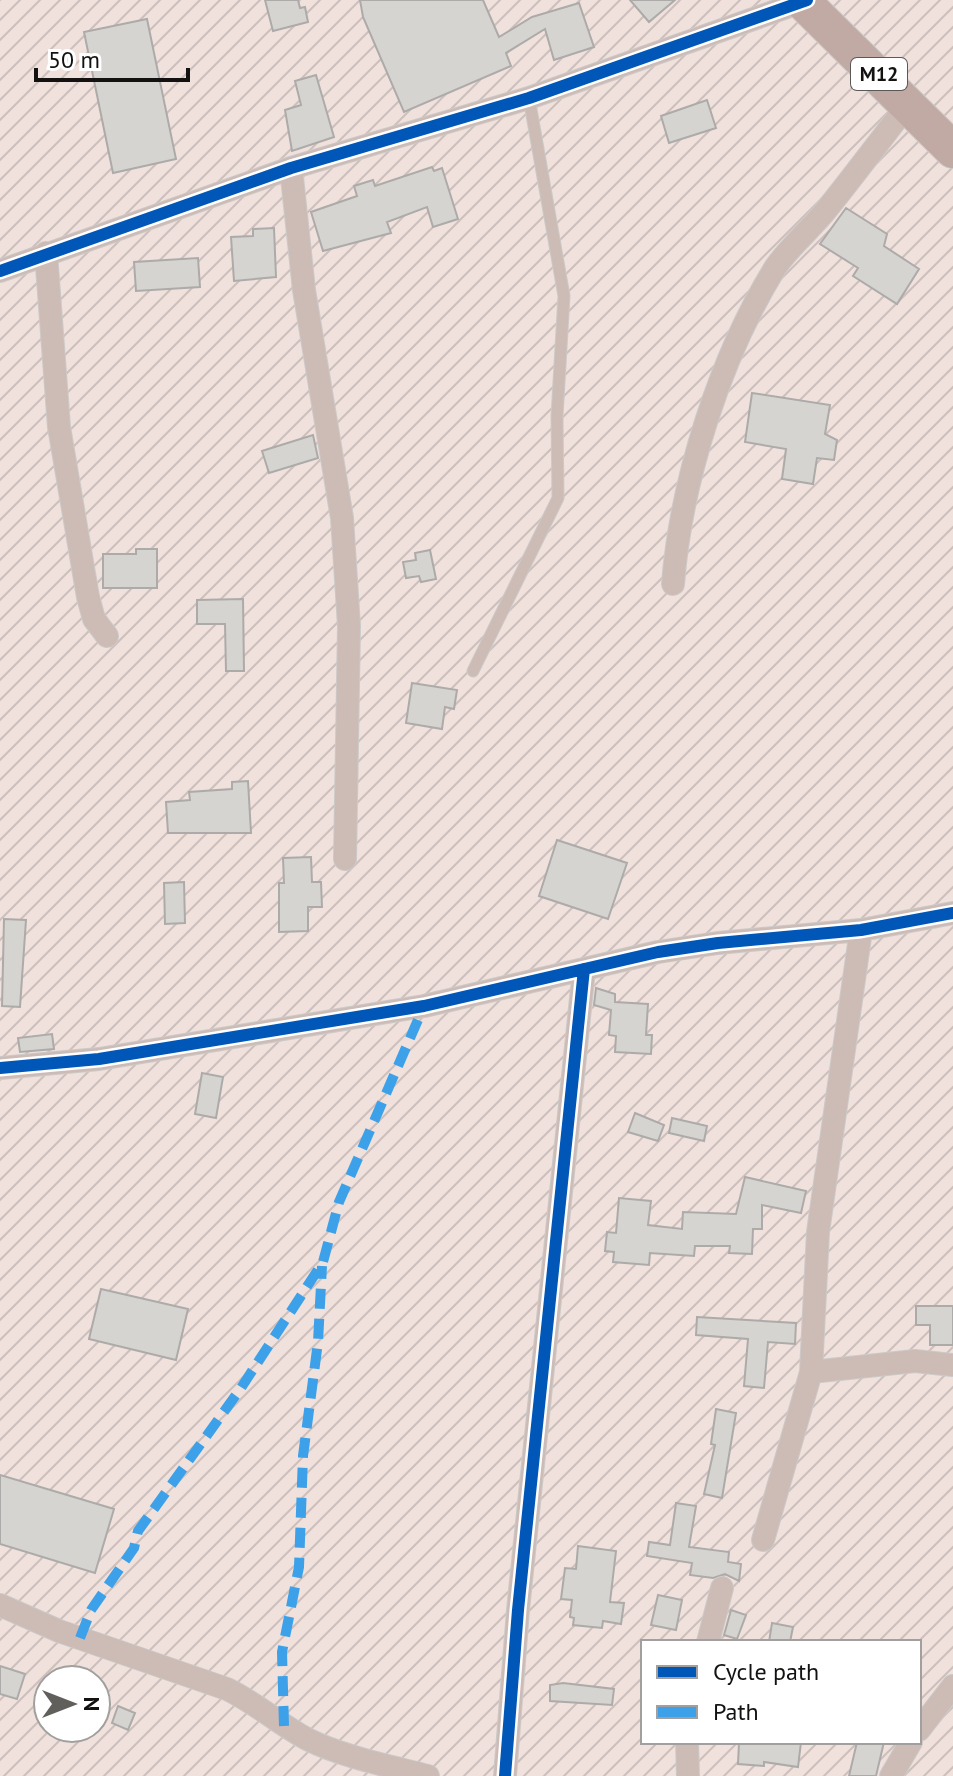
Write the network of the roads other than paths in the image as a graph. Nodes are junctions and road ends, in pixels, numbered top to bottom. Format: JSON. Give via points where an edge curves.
{"nodes":[{"id":1,"x":804,"y":1,"type":"edge"},
{"id":2,"x":529,"y":98,"type":"junction"},
{"id":3,"x":909,"y":103,"type":"junction"},
{"id":4,"x":953,"y":150,"type":"edge"},
{"id":5,"x":291,"y":168,"type":"junction"},
{"id":6,"x":46,"y":253,"type":"junction"},
{"id":7,"x":0,"y":271,"type":"edge"},
{"id":8,"x":673,"y":584,"type":"dead end"},
{"id":9,"x":107,"y":636,"type":"dead end"},
{"id":10,"x":473,"y":671,"type":"dead end"},
{"id":11,"x":345,"y":859,"type":"dead end"},
{"id":12,"x":953,"y":913,"type":"edge"},
{"id":13,"x":861,"y":930,"type":"junction"},
{"id":14,"x":584,"y":969,"type":"junction"},
{"id":15,"x":0,"y":1068,"type":"edge"},
{"id":16,"x":953,"y":1365,"type":"edge"},
{"id":17,"x":811,"y":1372,"type":"junction"},
{"id":18,"x":763,"y":1540,"type":"dead end"},
{"id":19,"x":722,"y":1588,"type":"dead end"},
{"id":20,"x":0,"y":1605,"type":"edge"},
{"id":21,"x":709,"y":1640,"type":"edge"},
{"id":22,"x":953,"y":1686,"type":"edge"},
{"id":23,"x":921,"y":1727,"type":"edge"},
{"id":24,"x":687,"y":1744,"type":"edge"},
{"id":25,"x":910,"y":1744,"type":"edge"},
{"id":26,"x":428,"y":1776,"type":"edge"},
{"id":27,"x":505,"y":1776,"type":"edge"},
{"id":28,"x":688,"y":1776,"type":"edge"},
{"id":29,"x":891,"y":1776,"type":"edge"}],
"edges":[{"from":1,"to":2,"type":"street"},
{"from":1,"to":3,"type":"highway","number":"M12"},
{"from":2,"to":5,"type":"street"},
{"from":2,"to":10,"type":"lane","via":[[564,296],[558,498]]},
{"from":3,"to":4,"type":"highway","number":"M12"},
{"from":3,"to":8,"type":"street","via":[[777,266],[746,324],[723,373],[689,490]]},
{"from":5,"to":6,"type":"street"},
{"from":5,"to":11,"type":"street","via":[[304,290],[342,518],[349,626]]},
{"from":6,"to":7,"type":"street"},
{"from":6,"to":9,"type":"street","via":[[59,427],[88,597],[94,619]]},
{"from":12,"to":13,"type":"street"},
{"from":13,"to":14,"type":"street","via":[[718,943]]},
{"from":13,"to":17,"type":"street","via":[[818,1232]]},
{"from":14,"to":15,"type":"street","via":[[424,1006],[99,1059]]},
{"from":14,"to":27,"type":"street"},
{"from":16,"to":17,"type":"street","via":[[915,1361]]},
{"from":17,"to":18,"type":"street"},
{"from":19,"to":21,"type":"street"},
{"from":20,"to":26,"type":"street","via":[[227,1689],[311,1741]]},
{"from":22,"to":23,"type":"street"},
{"from":24,"to":28,"type":"street"},
{"from":25,"to":29,"type":"street"}]}
